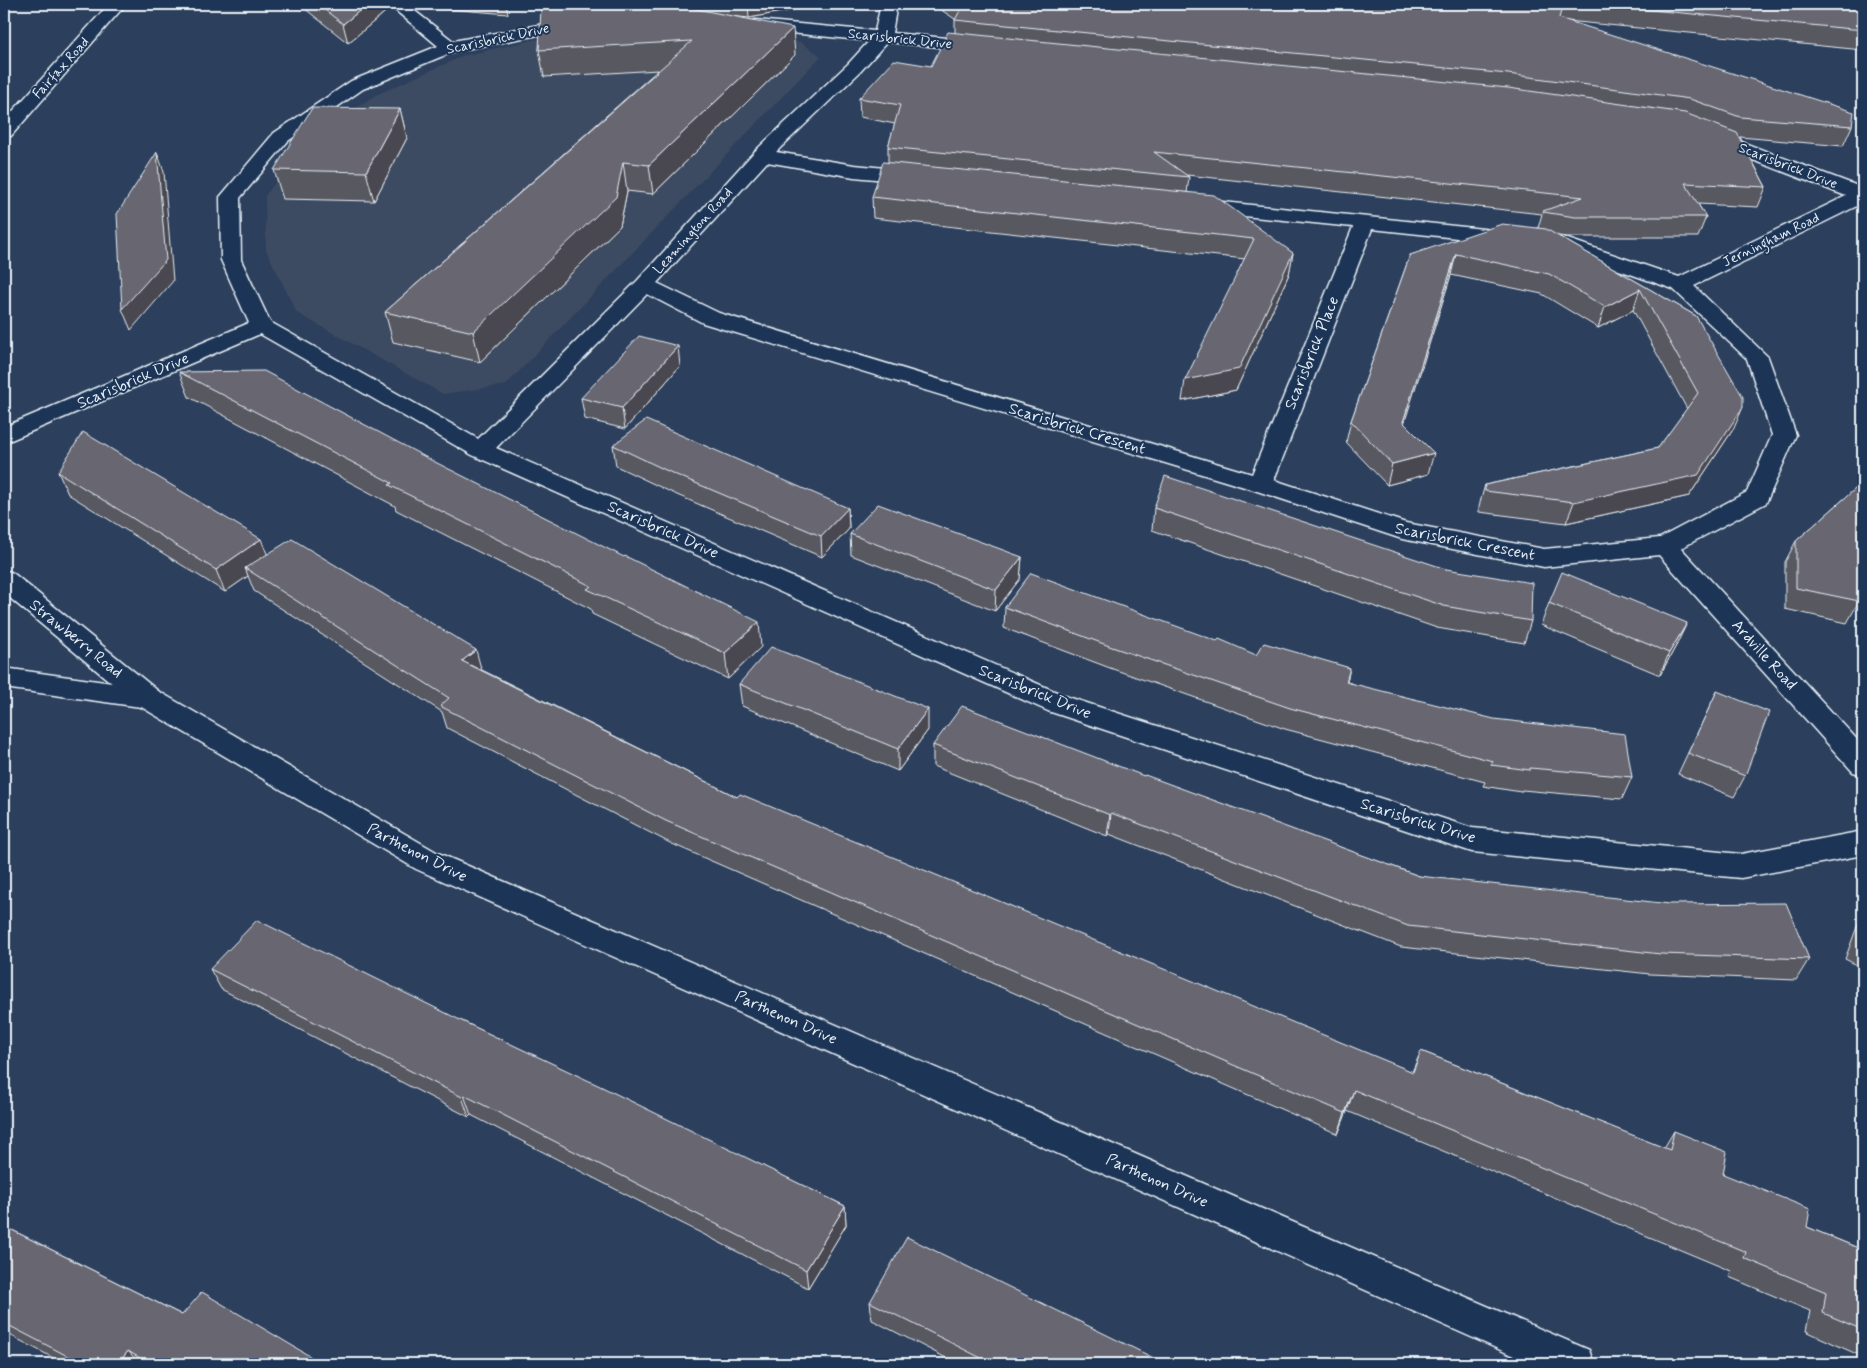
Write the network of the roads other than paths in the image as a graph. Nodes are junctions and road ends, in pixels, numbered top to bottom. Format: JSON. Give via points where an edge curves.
{"nodes":[{"id":1,"x":118,"y":4,"type":"edge"},
{"id":2,"x":396,"y":4,"type":"edge"},
{"id":3,"x":888,"y":4,"type":"edge"},
{"id":4,"x":589,"y":22,"type":"edge"},
{"id":5,"x":744,"y":24,"type":"edge"},
{"id":6,"x":882,"y":37,"type":"junction"},
{"id":7,"x":450,"y":48,"type":"junction"},
{"id":8,"x":998,"y":48,"type":"edge"},
{"id":9,"x":1692,"y":130,"type":"edge"},
{"id":10,"x":4,"y":132,"type":"edge"},
{"id":11,"x":762,"y":155,"type":"junction"},
{"id":12,"x":932,"y":178,"type":"edge"},
{"id":13,"x":1863,"y":195,"type":"edge"},
{"id":14,"x":1178,"y":203,"type":"edge"},
{"id":15,"x":1365,"y":222,"type":"junction"},
{"id":16,"x":644,"y":284,"type":"junction"},
{"id":17,"x":1680,"y":285,"type":"junction"},
{"id":18,"x":261,"y":326,"type":"junction"},
{"id":19,"x":4,"y":436,"type":"edge"},
{"id":20,"x":480,"y":450,"type":"junction"},
{"id":21,"x":1260,"y":484,"type":"junction"},
{"id":22,"x":1665,"y":546,"type":"junction"},
{"id":23,"x":4,"y":579,"type":"edge"},
{"id":24,"x":4,"y":678,"type":"edge"},
{"id":25,"x":148,"y":698,"type":"junction"},
{"id":26,"x":1863,"y":764,"type":"edge"},
{"id":27,"x":1863,"y":843,"type":"edge"},
{"id":28,"x":1575,"y":1364,"type":"edge"}],
"edges":[{"from":1,"to":10,"type":"street","name":"Fairfax Road"},
{"from":2,"to":7,"type":"street"},
{"from":3,"to":6,"type":"street"},
{"from":4,"to":7,"type":"street","name":"Scarisbrick Drive","via":[[570,23]]},
{"from":5,"to":6,"type":"street","name":"Scarisbrick Drive"},
{"from":6,"to":8,"type":"street","name":"Scarisbrick Drive"},
{"from":6,"to":11,"type":"street","name":"Leamington Road"},
{"from":7,"to":18,"type":"street","name":"Scarisbrick Drive","via":[[357,85],[281,137],[230,197],[231,260]]},
{"from":9,"to":13,"type":"street","name":"Scarisbrick Drive"},
{"from":11,"to":12,"type":"street","via":[[854,170]]},
{"from":11,"to":16,"type":"street","name":"Leamington Road"},
{"from":13,"to":17,"type":"street","name":"Jerningham Road"},
{"from":14,"to":15,"type":"street","name":"Scarisbrick Crescent"},
{"from":15,"to":17,"type":"street","name":"Scarisbrick Crescent","via":[[1562,242]]},
{"from":15,"to":21,"type":"street","name":"Scarisbrick Place"},
{"from":16,"to":20,"type":"street","name":"Leamington Road"},
{"from":16,"to":21,"type":"street","name":"Scarisbrick Crescent","via":[[711,318]]},
{"from":17,"to":22,"type":"street","name":"Scarisbrick Crescent","via":[[1757,357],[1784,435],[1757,497]]},
{"from":18,"to":19,"type":"street","name":"Scarisbrick Drive"},
{"from":18,"to":20,"type":"street","name":"Scarisbrick Drive"},
{"from":20,"to":27,"type":"street","name":"Scarisbrick Drive","via":[[1058,704],[1472,840],[1741,866]]},
{"from":21,"to":22,"type":"street","name":"Scarisbrick Crescent","via":[[1402,531],[1544,558]]},
{"from":22,"to":26,"type":"street","name":"Ardville Road"},
{"from":23,"to":25,"type":"street","name":"Strawberry Road"},
{"from":24,"to":25,"type":"street","name":"Parthenon Drive"},
{"from":25,"to":28,"type":"street","name":"Parthenon Drive","via":[[427,861]]}]}
